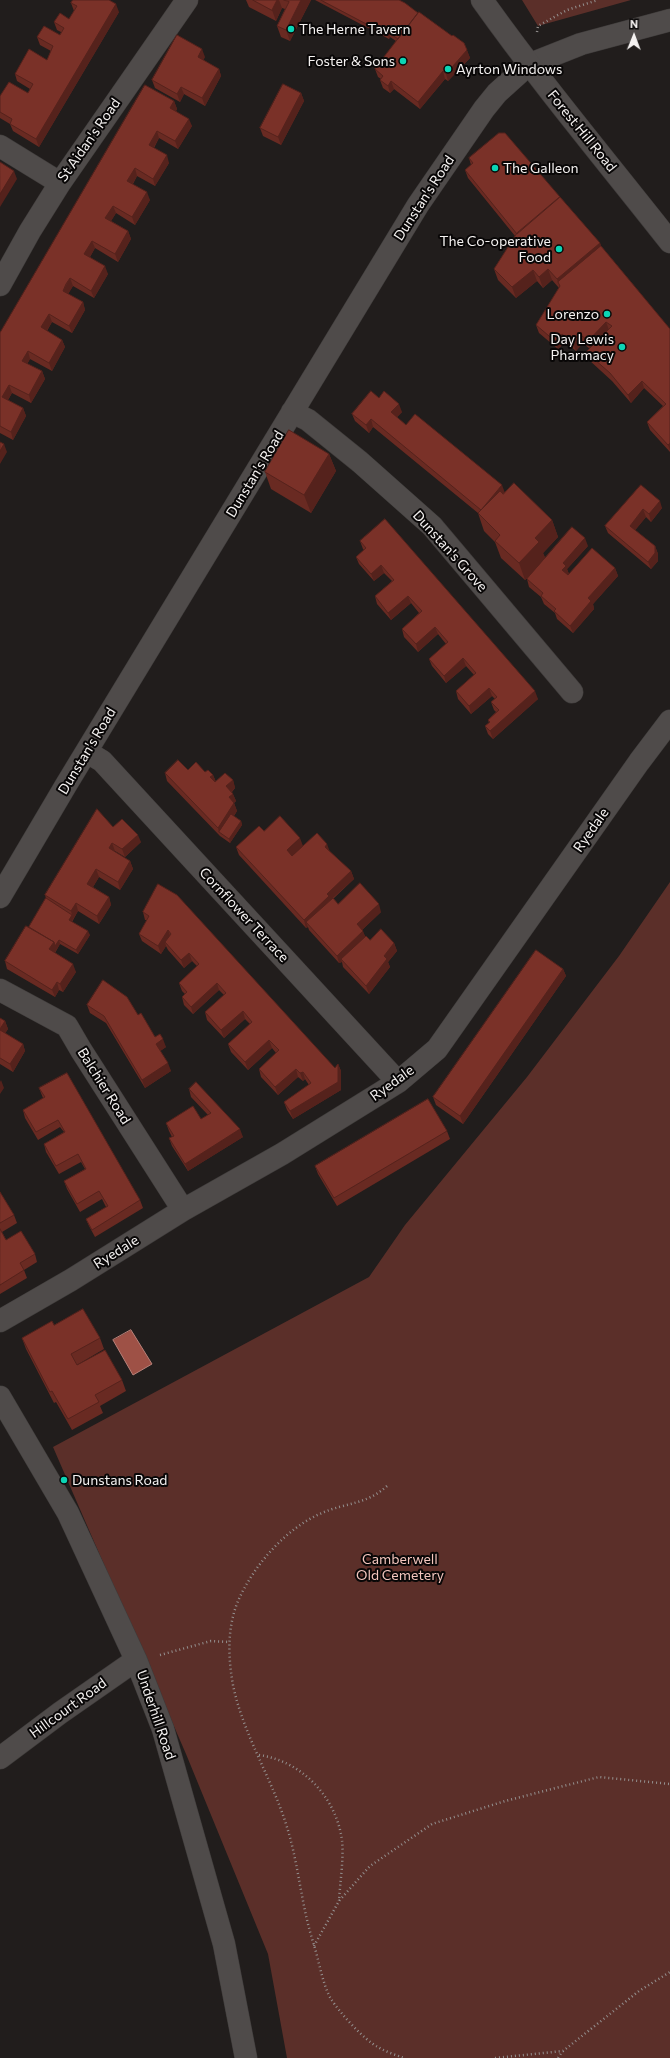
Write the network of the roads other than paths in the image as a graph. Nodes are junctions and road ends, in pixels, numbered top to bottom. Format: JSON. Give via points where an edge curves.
{"nodes":[{"id":1,"x":187,"y":0,"type":"edge"},
{"id":2,"x":482,"y":0,"type":"edge"},
{"id":3,"x":670,"y":20,"type":"edge"},
{"id":4,"x":528,"y":65,"type":"junction"},
{"id":5,"x":0,"y":146,"type":"edge"},
{"id":6,"x":60,"y":183,"type":"junction"},
{"id":7,"x":670,"y":242,"type":"edge"},
{"id":8,"x":0,"y":285,"type":"edge"},
{"id":9,"x":292,"y":412,"type":"junction"},
{"id":10,"x":572,"y":692,"type":"dead end"},
{"id":11,"x":670,"y":721,"type":"edge"},
{"id":12,"x":87,"y":752,"type":"junction"},
{"id":13,"x":0,"y":897,"type":"edge"},
{"id":14,"x":0,"y":990,"type":"edge"},
{"id":15,"x":398,"y":1082,"type":"junction"},
{"id":16,"x":184,"y":1210,"type":"junction"},
{"id":17,"x":0,"y":1321,"type":"edge"},
{"id":18,"x":0,"y":1397,"type":"edge"},
{"id":19,"x":136,"y":1660,"type":"junction"},
{"id":20,"x":0,"y":1758,"type":"edge"},
{"id":21,"x":246,"y":2058,"type":"edge"}],
"edges":[{"from":1,"to":6,"type":"street","name":"St Aidan's Road"},
{"from":2,"to":4,"type":"street","name":"Forest Hill Road"},
{"from":3,"to":4,"type":"street","via":[[581,44]]},
{"from":4,"to":7,"type":"street","name":"Forest Hill Road"},
{"from":4,"to":9,"type":"street","name":"Dunstan's Road","via":[[484,109],[423,198]]},
{"from":5,"to":6,"type":"street"},
{"from":6,"to":8,"type":"street","name":"St Aidan's Road"},
{"from":9,"to":10,"type":"street","name":"Dunstan's Grove","via":[[308,420],[432,526]]},
{"from":9,"to":12,"type":"street","name":"Dunstan's Road"},
{"from":11,"to":15,"type":"street","name":"Ryedale","via":[[437,1049]]},
{"from":12,"to":13,"type":"street","name":"Dunstan's Road"},
{"from":12,"to":15,"type":"street","name":"Cornflower Terrace","via":[[102,761]]},
{"from":14,"to":16,"type":"street","name":"Balchier Road","via":[[67,1026]]},
{"from":15,"to":16,"type":"street","name":"Ryedale","via":[[282,1154]]},
{"from":16,"to":17,"type":"street","name":"Ryedale"},
{"from":18,"to":19,"type":"street","name":"Underhill Road","via":[[68,1513]]},
{"from":19,"to":20,"type":"street","name":"Hillcourt Road"},
{"from":19,"to":21,"type":"street","name":"Underhill Road","via":[[163,1729],[224,1944]]}]}
